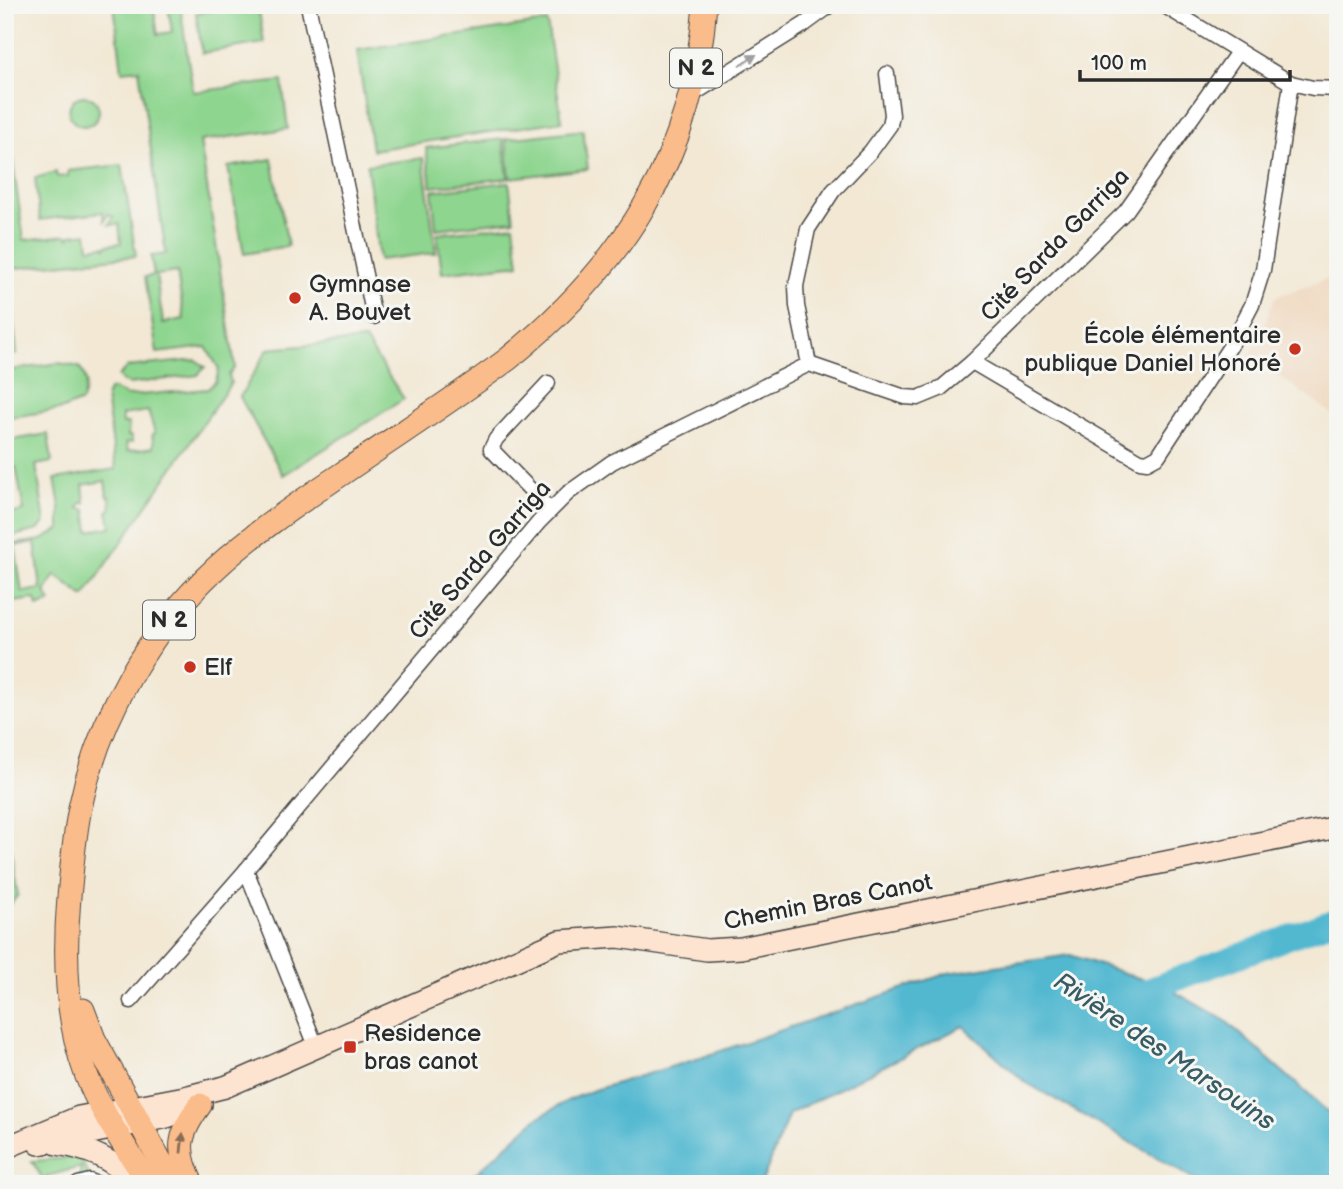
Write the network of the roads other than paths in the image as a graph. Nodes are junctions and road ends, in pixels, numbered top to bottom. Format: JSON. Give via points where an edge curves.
{"nodes":[{"id":1,"x":308,"y":5,"type":"edge"},
{"id":2,"x":705,"y":5,"type":"edge"},
{"id":3,"x":815,"y":5,"type":"edge"},
{"id":4,"x":821,"y":5,"type":"edge"},
{"id":5,"x":831,"y":5,"type":"edge"},
{"id":6,"x":1164,"y":5,"type":"edge"},
{"id":7,"x":1238,"y":52,"type":"junction"},
{"id":8,"x":887,"y":74,"type":"dead end"},
{"id":9,"x":1291,"y":83,"type":"junction"},
{"id":10,"x":1338,"y":89,"type":"edge"},
{"id":11,"x":690,"y":96,"type":"junction"},
{"id":12,"x":374,"y":317,"type":"dead end"},
{"id":13,"x":972,"y":362,"type":"junction"},
{"id":14,"x":809,"y":365,"type":"junction"},
{"id":15,"x":548,"y":383,"type":"dead end"},
{"id":16,"x":550,"y":510,"type":"junction"},
{"id":17,"x":1338,"y":827,"type":"edge"},
{"id":18,"x":246,"y":870,"type":"junction"},
{"id":19,"x":67,"y":920,"type":"junction"},
{"id":20,"x":131,"y":1001,"type":"dead end"},
{"id":21,"x":316,"y":1046,"type":"junction"},
{"id":22,"x":225,"y":1087,"type":"junction"},
{"id":23,"x":200,"y":1105,"type":"junction"},
{"id":24,"x":135,"y":1114,"type":"junction"},
{"id":25,"x":110,"y":1120,"type":"junction"},
{"id":26,"x":48,"y":1143,"type":"junction"},
{"id":27,"x":5,"y":1148,"type":"edge"},
{"id":28,"x":78,"y":1184,"type":"edge"},
{"id":29,"x":98,"y":1184,"type":"edge"},
{"id":30,"x":136,"y":1184,"type":"edge"},
{"id":31,"x":149,"y":1184,"type":"edge"},
{"id":32,"x":173,"y":1184,"type":"edge"},
{"id":33,"x":192,"y":1184,"type":"edge"}],
"edges":[{"from":1,"to":12,"type":"street"},
{"from":2,"to":11,"type":"main road","number":"N 2"},
{"from":3,"to":4,"type":"street"},
{"from":11,"to":5,"type":"street","one_way":true},
{"from":6,"to":7,"type":"street"},
{"from":7,"to":9,"type":"street"},
{"from":7,"to":13,"type":"street","name":"Cité Sarda Garriga","via":[[1134,201]]},
{"from":8,"to":14,"type":"street","via":[[890,125],[833,191],[808,229],[796,286]]},
{"from":9,"to":10,"type":"street"},
{"from":9,"to":13,"type":"street","via":[[1264,270],[1252,305],[1158,457],[1140,461]]},
{"from":11,"to":19,"type":"main road","number":"N 2","via":[[664,169],[638,218],[586,287],[545,329],[473,385],[248,540],[192,592],[149,647],[116,703],[89,774],[73,848]]},
{"from":13,"to":14,"type":"street","name":"Cité Sarda Garriga","via":[[940,389],[919,398]]},
{"from":14,"to":16,"type":"street","name":"Cité Sarda Garriga","via":[[612,462]]},
{"from":15,"to":16,"type":"street","via":[[491,449]]},
{"from":16,"to":18,"type":"street","name":"Cité Sarda Garriga"},
{"from":17,"to":21,"type":"street","name":"Chemin Bras Canot","via":[[741,948],[707,950],[618,937],[559,941]]},
{"from":18,"to":20,"type":"street","name":"Cité Sarda Garriga"},
{"from":18,"to":21,"type":"street"},
{"from":19,"to":24,"type":"main road","number":"N 2","via":[[84,1011]]},
{"from":19,"to":25,"type":"main road","number":"N 2","via":[[73,1023],[86,1074]]},
{"from":21,"to":22,"type":"street","name":"Chemin Bras Canot"},
{"from":22,"to":23,"type":"street","name":"Chemin Bras Canot"},
{"from":22,"to":24,"type":"street","name":"Chemin Bras Canot"},
{"from":23,"to":24,"type":"street","name":"Chemin Bras Canot","via":[[167,1117]]},
{"from":33,"to":23,"type":"main road","one_way":true,"via":[[184,1167],[181,1141]]},
{"from":24,"to":25,"type":"street"},
{"from":24,"to":32,"type":"main road","number":"N 2"},
{"from":25,"to":26,"type":"street"},
{"from":25,"to":27,"type":"street","via":[[79,1117]]},
{"from":25,"to":31,"type":"main road","number":"N 2"},
{"from":26,"to":27,"type":"street"},
{"from":26,"to":30,"type":"street","via":[[101,1155]]},
{"from":28,"to":29,"type":"street"}]}
